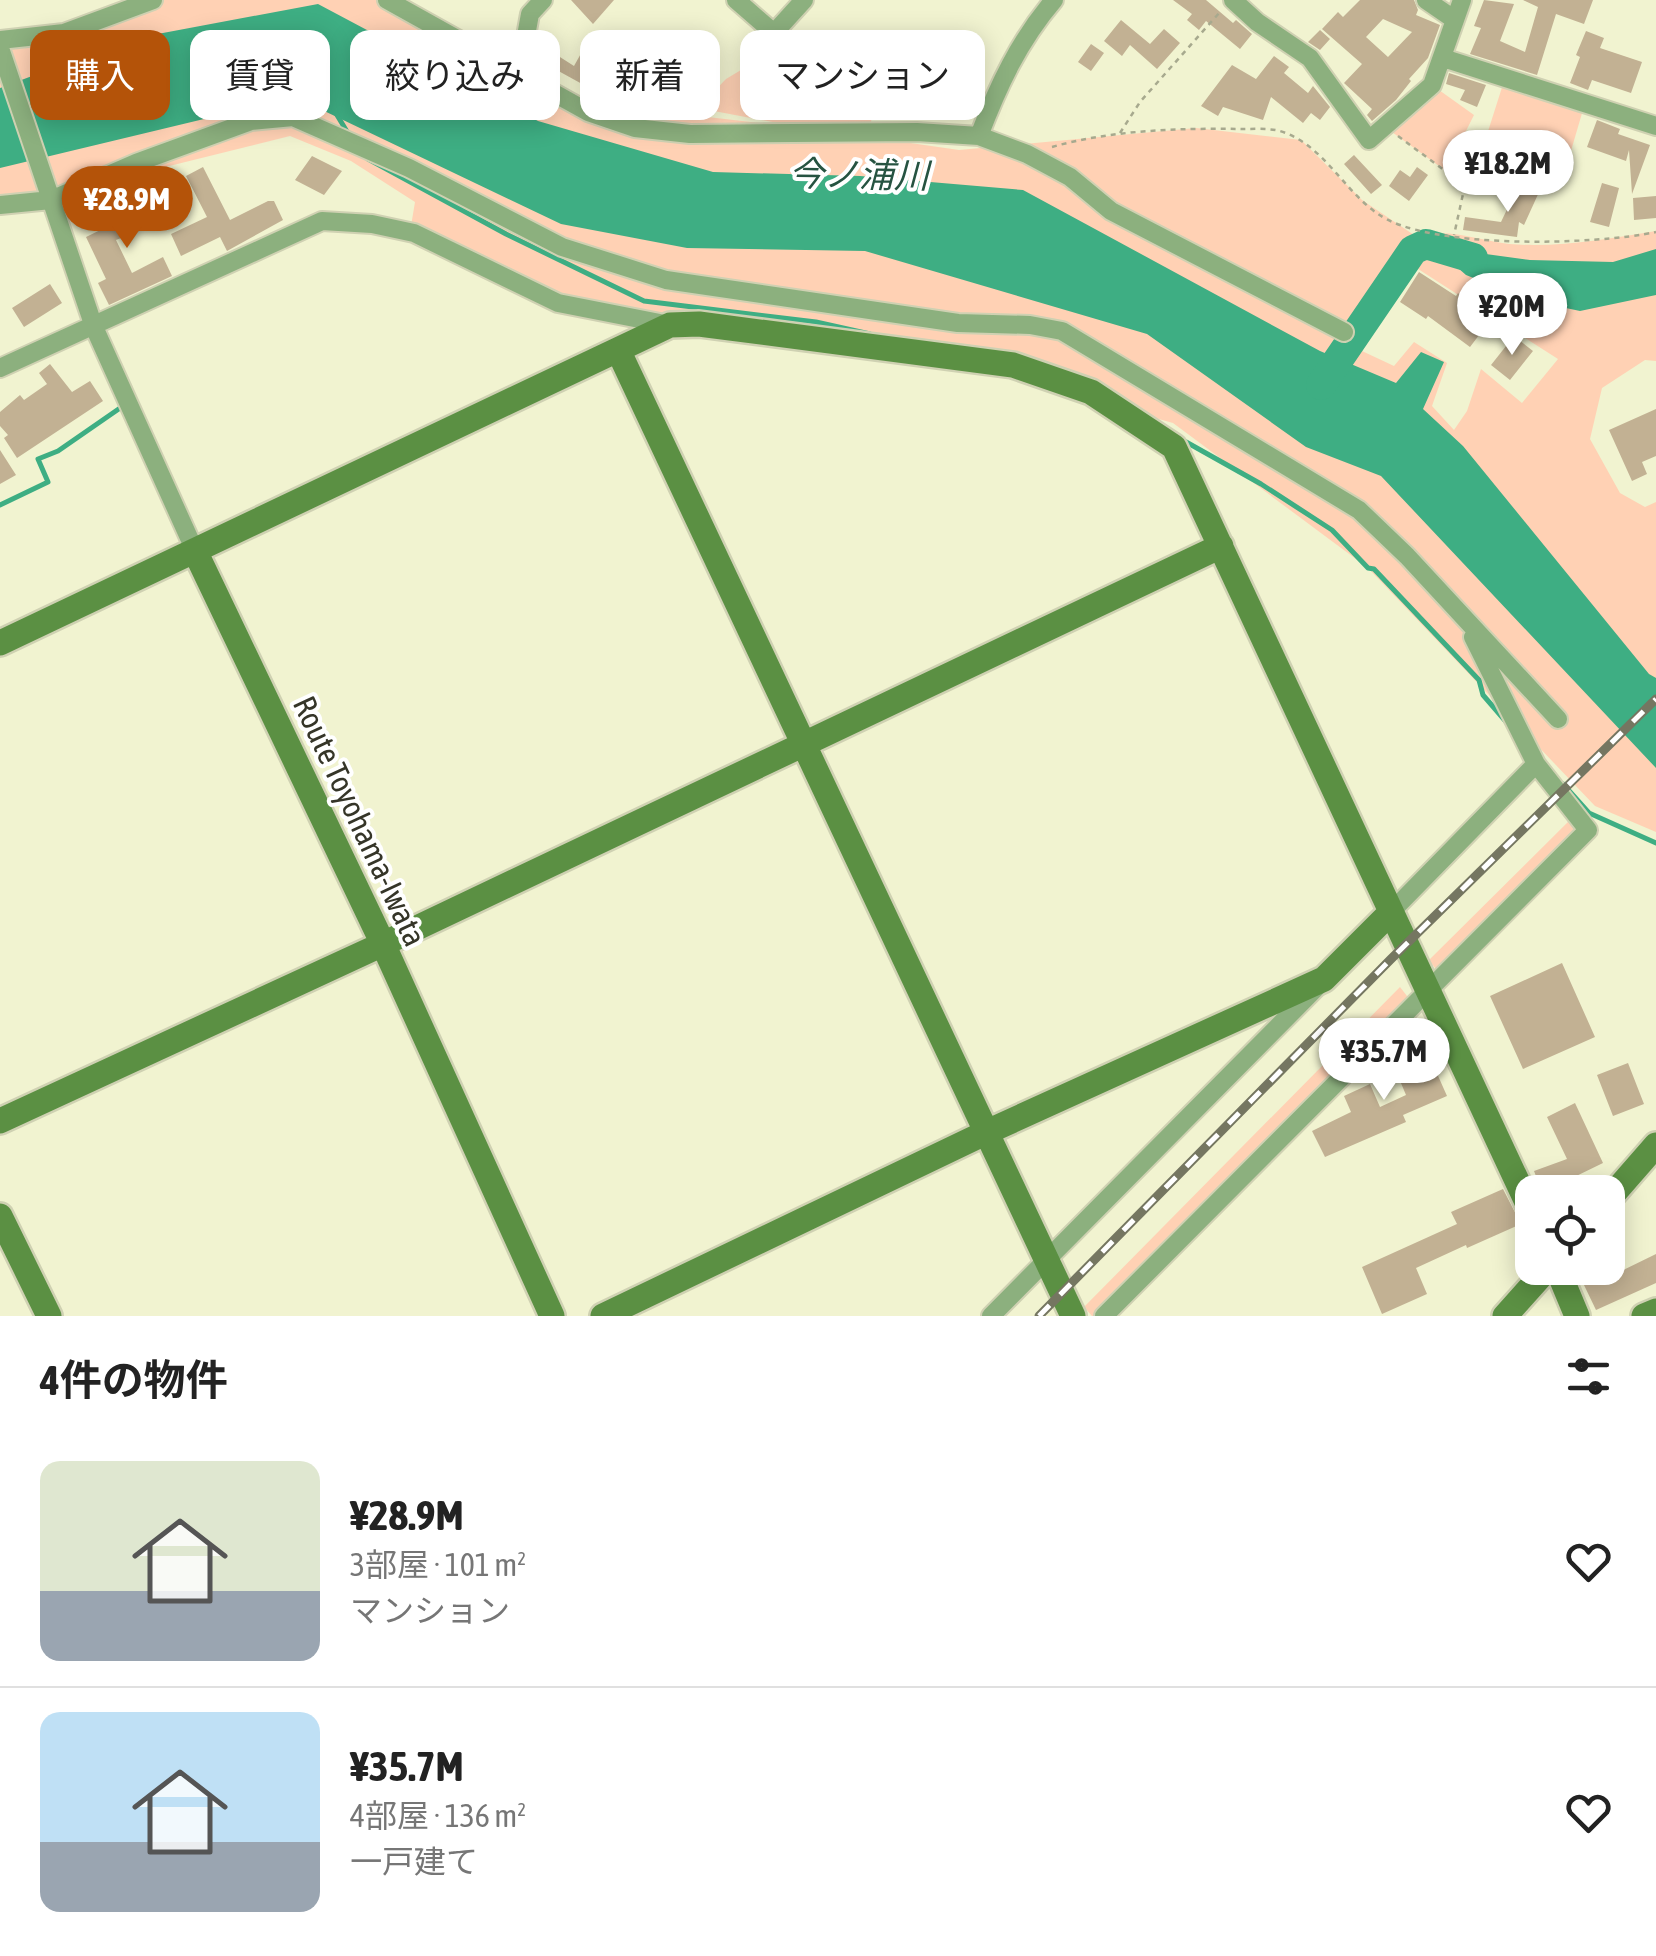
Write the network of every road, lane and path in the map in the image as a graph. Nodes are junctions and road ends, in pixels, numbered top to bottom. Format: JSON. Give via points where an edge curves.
{"nodes":[{"id":1,"x":152,"y":0,"type":"edge"},
{"id":2,"x":387,"y":0,"type":"edge"},
{"id":3,"x":543,"y":0,"type":"edge"},
{"id":4,"x":736,"y":0,"type":"edge"},
{"id":5,"x":804,"y":0,"type":"edge"},
{"id":6,"x":1054,"y":0,"type":"edge"},
{"id":7,"x":1232,"y":0,"type":"edge"},
{"id":8,"x":1426,"y":0,"type":"edge"},
{"id":9,"x":1462,"y":0,"type":"edge"},
{"id":10,"x":1455,"y":20,"type":"junction"},
{"id":11,"x":527,"y":30,"type":"edge"},
{"id":12,"x":0,"y":40,"type":"edge"},
{"id":13,"x":1,"y":53,"type":"edge"},
{"id":14,"x":1443,"y":58,"type":"junction"},
{"id":15,"x":1656,"y":126,"type":"edge"},
{"id":16,"x":1384,"y":127,"type":"junction"},
{"id":17,"x":979,"y":136,"type":"junction"},
{"id":18,"x":1118,"y":136,"type":"junction"},
{"id":19,"x":1027,"y":154,"type":"junction"},
{"id":20,"x":48,"y":191,"type":"junction"},
{"id":21,"x":0,"y":206,"type":"edge"},
{"id":22,"x":1656,"y":232,"type":"edge"},
{"id":23,"x":1454,"y":235,"type":"junction"},
{"id":24,"x":670,"y":325,"type":"junction"},
{"id":25,"x":94,"y":327,"type":"junction"},
{"id":26,"x":1344,"y":332,"type":"dead end"},
{"id":27,"x":619,"y":352,"type":"junction"},
{"id":28,"x":0,"y":368,"type":"edge"},
{"id":29,"x":1221,"y":546,"type":"junction"},
{"id":30,"x":195,"y":551,"type":"junction"},
{"id":31,"x":1464,"y":619,"type":"junction"},
{"id":32,"x":0,"y":643,"type":"edge"},
{"id":33,"x":1558,"y":719,"type":"dead end"},
{"id":34,"x":804,"y":745,"type":"junction"},
{"id":35,"x":1536,"y":764,"type":"junction"},
{"id":36,"x":1391,"y":912,"type":"junction"},
{"id":37,"x":383,"y":944,"type":"junction"},
{"id":38,"x":1324,"y":979,"type":"junction"},
{"id":39,"x":1428,"y":991,"type":"junction"},
{"id":40,"x":0,"y":1121,"type":"edge"},
{"id":41,"x":987,"y":1132,"type":"junction"},
{"id":42,"x":1656,"y":1146,"type":"edge"},
{"id":43,"x":1515,"y":1177,"type":"edge"},
{"id":44,"x":1625,"y":1181,"type":"edge"},
{"id":45,"x":0,"y":1216,"type":"edge"},
{"id":46,"x":1046,"y":1259,"type":"junction"},
{"id":47,"x":1533,"y":1285,"type":"edge"},
{"id":48,"x":1564,"y":1285,"type":"edge"},
{"id":49,"x":1656,"y":1310,"type":"edge"},
{"id":50,"x":49,"y":1316,"type":"edge"},
{"id":51,"x":552,"y":1316,"type":"edge"},
{"id":52,"x":602,"y":1316,"type":"edge"},
{"id":53,"x":991,"y":1316,"type":"edge"},
{"id":54,"x":1072,"y":1316,"type":"edge"},
{"id":55,"x":1104,"y":1316,"type":"edge"},
{"id":56,"x":1505,"y":1316,"type":"edge"},
{"id":57,"x":1577,"y":1316,"type":"edge"},
{"id":58,"x":1644,"y":1316,"type":"edge"}],
"edges":[{"from":1,"to":12,"type":"street","via":[[64,32]]},
{"from":2,"to":17,"type":"street","via":[[588,112],[635,128]]},
{"from":3,"to":11,"type":"street"},
{"from":4,"to":5,"type":"street","via":[[774,33]]},
{"from":6,"to":17,"type":"street","via":[[1001,78]]},
{"from":7,"to":16,"type":"street","via":[[1310,58],[1370,140]]},
{"from":7,"to":18,"type":"path"},
{"from":8,"to":10,"type":"street"},
{"from":9,"to":10,"type":"street"},
{"from":10,"to":14,"type":"street"},
{"from":13,"to":20,"type":"street"},
{"from":14,"to":15,"type":"street"},
{"from":14,"to":16,"type":"street","via":[[1432,85]]},
{"from":16,"to":23,"type":"path","via":[[1456,179],[1463,194]]},
{"from":17,"to":19,"type":"street"},
{"from":18,"to":19,"type":"path"},
{"from":18,"to":23,"type":"path","via":[[1196,128],[1277,130],[1308,142],[1380,216]]},
{"from":19,"to":26,"type":"street","via":[[1070,177],[1111,211]]},
{"from":20,"to":21,"type":"street"},
{"from":20,"to":25,"type":"street"},
{"from":20,"to":31,"type":"street","via":[[251,121],[293,117],[562,247],[666,280],[947,322],[1062,331],[1359,510]]},
{"from":22,"to":23,"type":"path","via":[[1572,243]]},
{"from":24,"to":25,"type":"street","via":[[558,302],[414,233],[322,220]]},
{"from":24,"to":27,"type":"street"},
{"from":24,"to":29,"type":"street","via":[[1014,365],[1092,392],[1174,447]]},
{"from":25,"to":28,"type":"street"},
{"from":25,"to":30,"type":"street"},
{"from":27,"to":30,"type":"street"},
{"from":27,"to":34,"type":"street"},
{"from":29,"to":34,"type":"street"},
{"from":29,"to":36,"type":"street"},
{"from":30,"to":32,"type":"street"},
{"from":30,"to":37,"type":"street","name":"Route Toyohama-Iwata"},
{"from":31,"to":33,"type":"street"},
{"from":31,"to":35,"type":"street"},
{"from":34,"to":37,"type":"street"},
{"from":34,"to":41,"type":"street"},
{"from":35,"to":36,"type":"street"},
{"from":35,"to":39,"type":"street","via":[[1588,830]]},
{"from":36,"to":38,"type":"street"},
{"from":36,"to":39,"type":"street"},
{"from":37,"to":40,"type":"street"},
{"from":37,"to":51,"type":"street","name":"Route Toyohama-Iwata"},
{"from":38,"to":41,"type":"street"},
{"from":38,"to":46,"type":"street"},
{"from":39,"to":43,"type":"street"},
{"from":39,"to":55,"type":"street"},
{"from":41,"to":46,"type":"street"},
{"from":41,"to":52,"type":"street"},
{"from":42,"to":44,"type":"street"},
{"from":45,"to":50,"type":"street"},
{"from":46,"to":53,"type":"street"},
{"from":46,"to":54,"type":"street"},
{"from":47,"to":56,"type":"street"},
{"from":48,"to":57,"type":"street"},
{"from":49,"to":58,"type":"street"}]}
